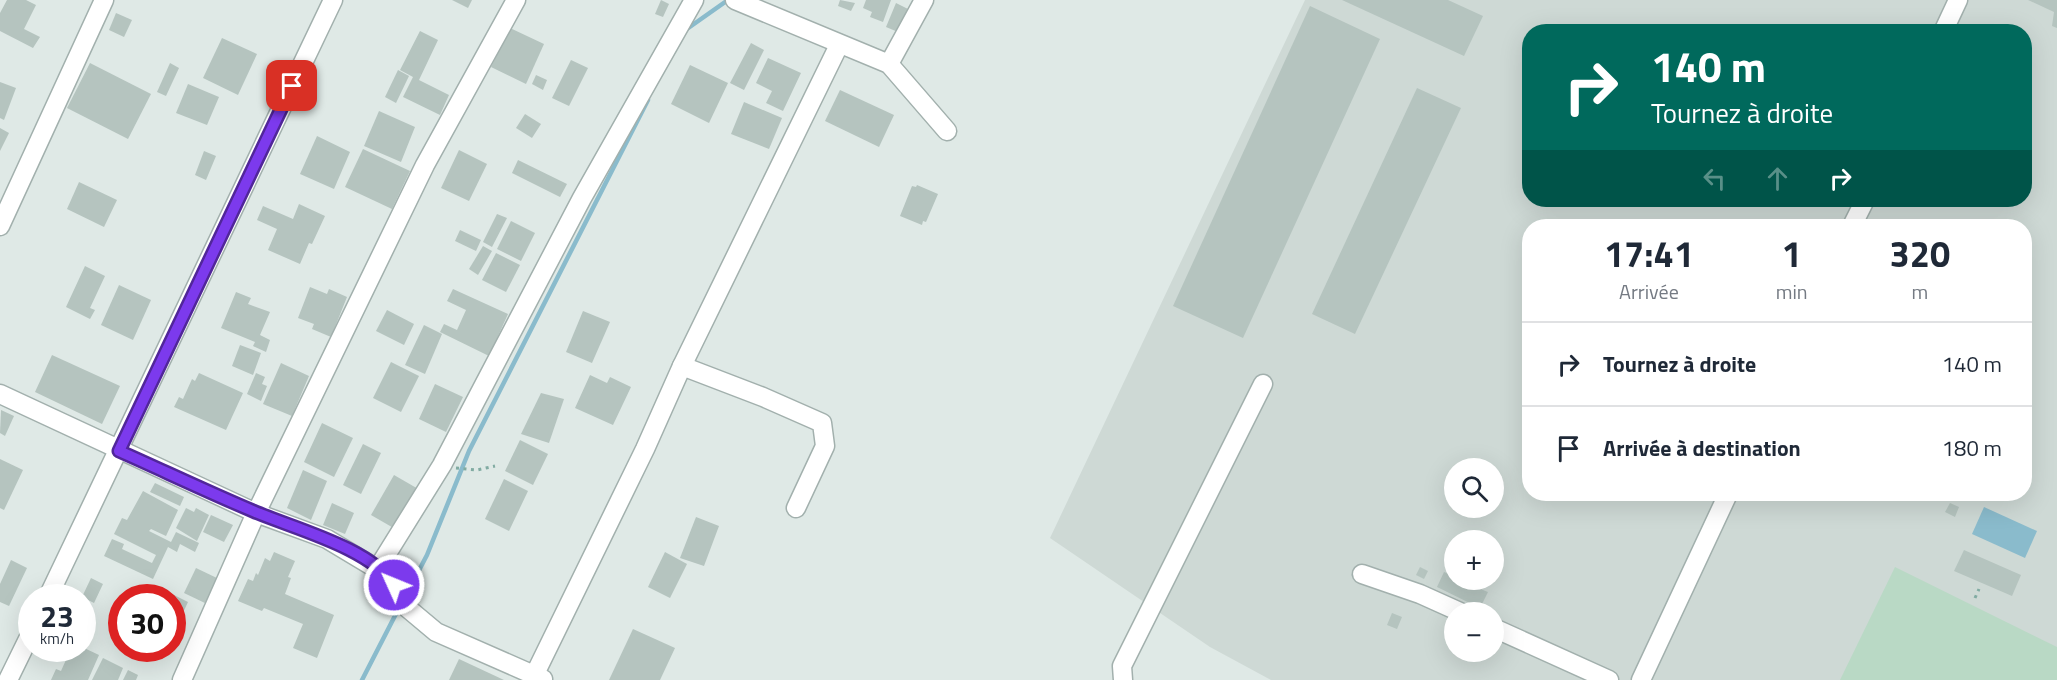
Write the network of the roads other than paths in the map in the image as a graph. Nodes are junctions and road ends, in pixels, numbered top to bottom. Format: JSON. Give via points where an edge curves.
{"nodes":[{"id":1,"x":104,"y":0,"type":"edge"},
{"id":2,"x":333,"y":0,"type":"edge"},
{"id":3,"x":516,"y":0,"type":"edge"},
{"id":4,"x":694,"y":0,"type":"edge"},
{"id":5,"x":735,"y":0,"type":"edge"},
{"id":6,"x":924,"y":0,"type":"edge"},
{"id":7,"x":1958,"y":0,"type":"edge"},
{"id":8,"x":1947,"y":24,"type":"edge"},
{"id":9,"x":839,"y":45,"type":"junction"},
{"id":10,"x":889,"y":64,"type":"junction"},
{"id":11,"x":947,"y":131,"type":"dead end"},
{"id":12,"x":0,"y":226,"type":"edge"},
{"id":13,"x":682,"y":366,"type":"junction"},
{"id":14,"x":1263,"y":384,"type":"dead end"},
{"id":15,"x":0,"y":394,"type":"edge"},
{"id":16,"x":119,"y":451,"type":"junction"},
{"id":17,"x":1725,"y":501,"type":"edge"},
{"id":18,"x":796,"y":508,"type":"dead end"},
{"id":19,"x":256,"y":513,"type":"junction"},
{"id":20,"x":378,"y":568,"type":"junction"},
{"id":21,"x":1362,"y":574,"type":"dead end"},
{"id":22,"x":54,"y":584,"type":"edge"},
{"id":23,"x":1444,"y":605,"type":"edge"},
{"id":24,"x":1504,"y":633,"type":"edge"},
{"id":25,"x":18,"y":660,"type":"edge"},
{"id":26,"x":537,"y":678,"type":"edge"},
{"id":27,"x":8,"y":680,"type":"edge"},
{"id":28,"x":182,"y":680,"type":"edge"},
{"id":29,"x":1123,"y":680,"type":"edge"},
{"id":30,"x":1609,"y":680,"type":"edge"},
{"id":31,"x":1641,"y":680,"type":"edge"}],
"edges":[{"from":1,"to":12,"type":"street"},
{"from":2,"to":16,"type":"street"},
{"from":3,"to":19,"type":"street","via":[[425,165]]},
{"from":4,"to":20,"type":"street","via":[[582,198],[442,465]]},
{"from":5,"to":9,"type":"street"},
{"from":6,"to":10,"type":"street"},
{"from":7,"to":8,"type":"street"},
{"from":9,"to":10,"type":"street"},
{"from":9,"to":13,"type":"street"},
{"from":10,"to":11,"type":"street"},
{"from":13,"to":18,"type":"street","via":[[822,423],[825,446]]},
{"from":13,"to":26,"type":"street"},
{"from":14,"to":29,"type":"street","via":[[1122,666]]},
{"from":15,"to":16,"type":"street"},
{"from":16,"to":19,"type":"street"},
{"from":16,"to":22,"type":"street"},
{"from":17,"to":31,"type":"street"},
{"from":19,"to":20,"type":"street","via":[[327,539]]},
{"from":19,"to":28,"type":"street"},
{"from":20,"to":26,"type":"street","via":[[394,585],[399,601],[436,632]]},
{"from":21,"to":23,"type":"street"},
{"from":24,"to":30,"type":"street"},
{"from":25,"to":27,"type":"street"}]}
